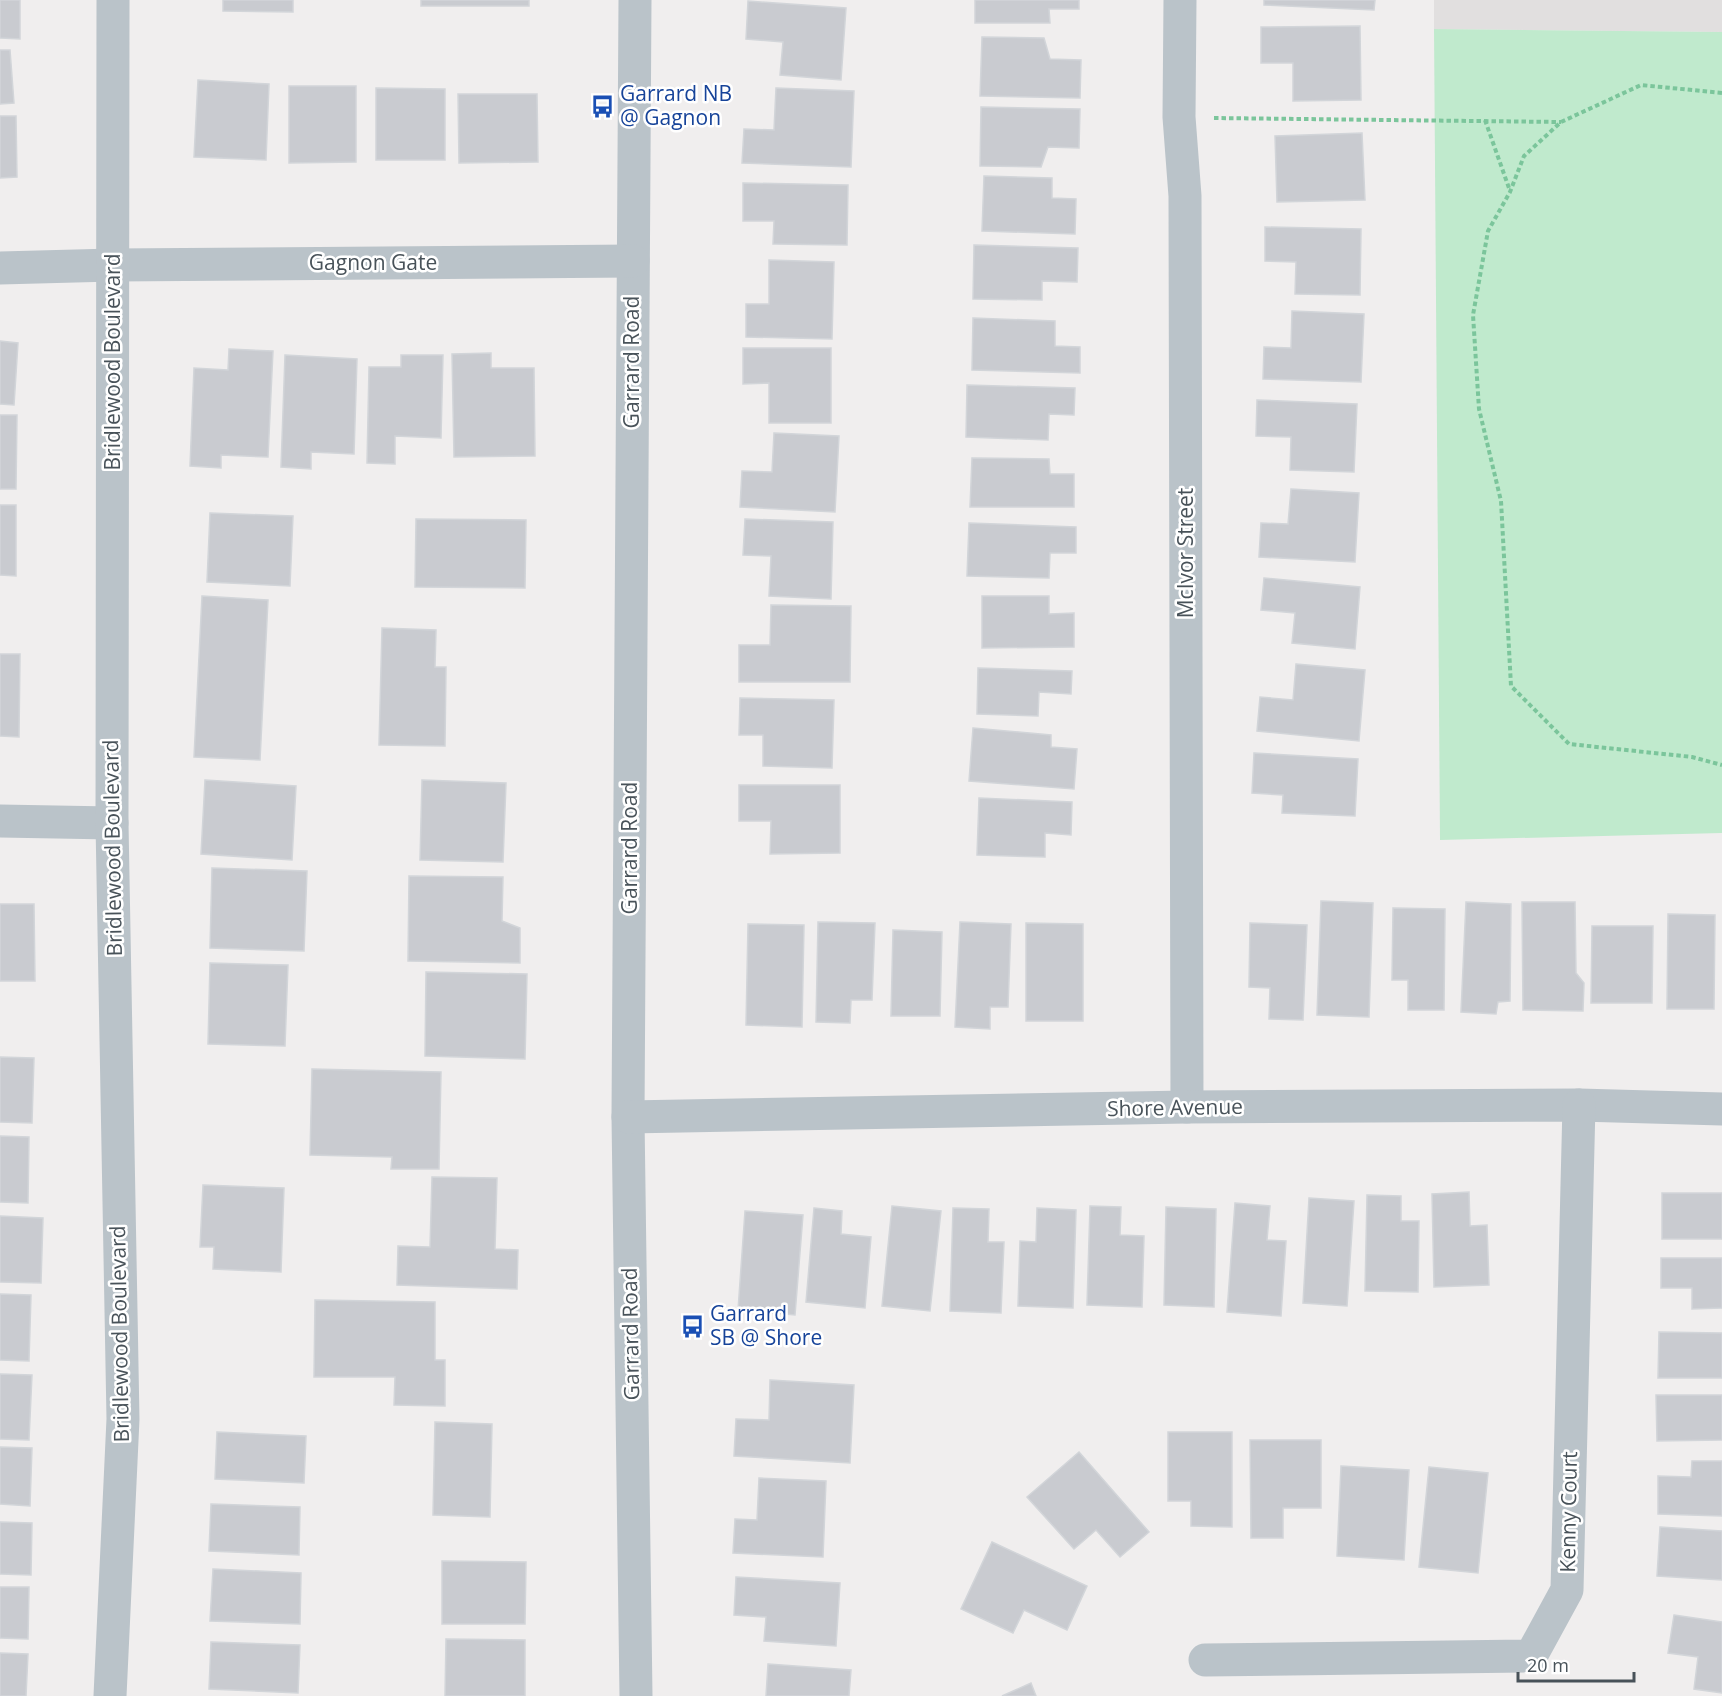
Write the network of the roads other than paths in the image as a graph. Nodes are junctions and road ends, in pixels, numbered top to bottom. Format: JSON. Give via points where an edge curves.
{"nodes":[{"id":1,"x":113,"y":0,"type":"edge"},
{"id":2,"x":635,"y":0,"type":"edge"},
{"id":3,"x":1180,"y":0,"type":"edge"},
{"id":4,"x":633,"y":261,"type":"junction"},
{"id":5,"x":113,"y":265,"type":"junction"},
{"id":6,"x":0,"y":268,"type":"edge"},
{"id":7,"x":0,"y":821,"type":"edge"},
{"id":8,"x":112,"y":823,"type":"junction"},
{"id":9,"x":1579,"y":1105,"type":"junction"},
{"id":10,"x":1187,"y":1107,"type":"junction"},
{"id":11,"x":1722,"y":1109,"type":"edge"},
{"id":12,"x":628,"y":1118,"type":"junction"},
{"id":13,"x":1205,"y":1660,"type":"dead end"},
{"id":14,"x":110,"y":1696,"type":"edge"},
{"id":15,"x":636,"y":1696,"type":"edge"}],
"edges":[{"from":1,"to":5,"type":"street","name":"Bridlewood Boulevard"},
{"from":2,"to":4,"type":"street","name":"Garrard Road"},
{"from":3,"to":10,"type":"street","name":"McIvor Street","via":[[1179,117],[1185,208]]},
{"from":4,"to":5,"type":"street","name":"Gagnon Gate"},
{"from":4,"to":12,"type":"street","name":"Garrard Road"},
{"from":5,"to":6,"type":"street","name":"Gagnon Gate"},
{"from":5,"to":8,"type":"street","name":"Bridlewood Boulevard"},
{"from":7,"to":8,"type":"street"},
{"from":8,"to":14,"type":"street","name":"Bridlewood Boulevard","via":[[123,1419]]},
{"from":9,"to":10,"type":"street","name":"Shore Avenue"},
{"from":9,"to":11,"type":"street","name":"Shore Avenue"},
{"from":9,"to":13,"type":"street","name":"Kenny Court","via":[[1567,1590],[1531,1656]]},
{"from":10,"to":12,"type":"street","name":"Shore Avenue"},
{"from":12,"to":15,"type":"street","name":"Garrard Road"}]}
